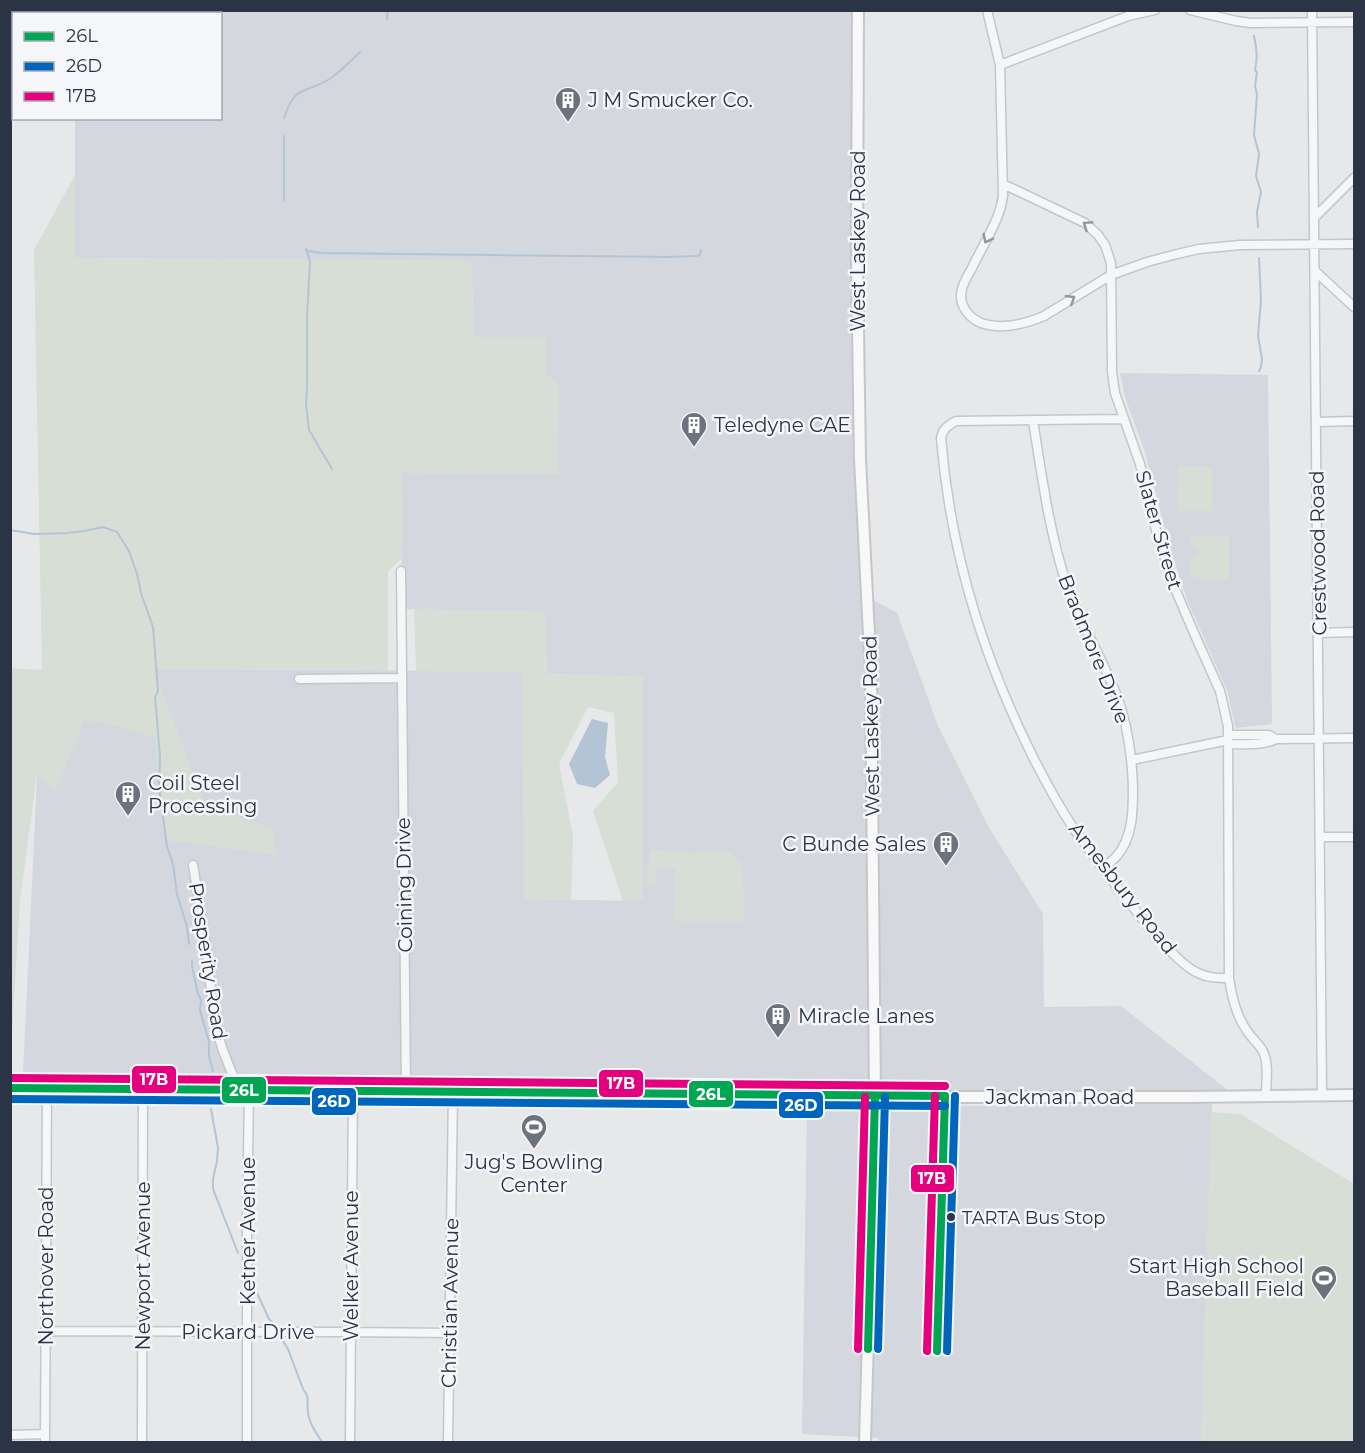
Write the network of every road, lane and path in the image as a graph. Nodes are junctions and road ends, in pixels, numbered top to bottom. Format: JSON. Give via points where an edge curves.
{"nodes":[{"id":1,"x":858,"y":10,"type":"edge"},
{"id":2,"x":987,"y":10,"type":"edge"},
{"id":3,"x":1119,"y":10,"type":"edge"},
{"id":4,"x":1155,"y":10,"type":"edge"},
{"id":5,"x":1190,"y":10,"type":"edge"},
{"id":6,"x":1312,"y":10,"type":"edge"},
{"id":7,"x":1116,"y":21,"type":"junction"},
{"id":8,"x":1312,"y":22,"type":"junction"},
{"id":9,"x":1354,"y":22,"type":"edge"},
{"id":10,"x":1000,"y":65,"type":"junction"},
{"id":11,"x":1354,"y":177,"type":"edge"},
{"id":12,"x":1003,"y":184,"type":"junction"},
{"id":13,"x":1314,"y":218,"type":"junction"},
{"id":14,"x":1315,"y":244,"type":"junction"},
{"id":15,"x":1354,"y":244,"type":"edge"},
{"id":16,"x":1315,"y":271,"type":"junction"},
{"id":17,"x":1110,"y":275,"type":"junction"},
{"id":18,"x":1354,"y":307,"type":"edge"},
{"id":19,"x":1124,"y":419,"type":"junction"},
{"id":20,"x":1033,"y":421,"type":"junction"},
{"id":21,"x":1354,"y":421,"type":"edge"},
{"id":22,"x":1317,"y":422,"type":"junction"},
{"id":23,"x":401,"y":571,"type":"dead end"},
{"id":24,"x":1354,"y":632,"type":"edge"},
{"id":25,"x":1319,"y":633,"type":"junction"},
{"id":26,"x":402,"y":678,"type":"junction"},
{"id":27,"x":299,"y":679,"type":"dead end"},
{"id":28,"x":1354,"y":738,"type":"edge"},
{"id":29,"x":1228,"y":739,"type":"junction"},
{"id":30,"x":1319,"y":739,"type":"junction"},
{"id":31,"x":1132,"y":760,"type":"junction"},
{"id":32,"x":1320,"y":837,"type":"junction"},
{"id":33,"x":1354,"y":837,"type":"edge"},
{"id":34,"x":193,"y":865,"type":"dead end"},
{"id":35,"x":1102,"y":868,"type":"junction"},
{"id":36,"x":1229,"y":978,"type":"junction"},
{"id":37,"x":10,"y":1088,"type":"edge"},
{"id":38,"x":46,"y":1089,"type":"junction"},
{"id":39,"x":143,"y":1090,"type":"junction"},
{"id":40,"x":353,"y":1090,"type":"junction"},
{"id":41,"x":244,"y":1091,"type":"junction"},
{"id":42,"x":406,"y":1091,"type":"junction"},
{"id":43,"x":453,"y":1092,"type":"junction"},
{"id":44,"x":1322,"y":1095,"type":"junction"},
{"id":45,"x":1354,"y":1095,"type":"edge"},
{"id":46,"x":1266,"y":1096,"type":"junction"},
{"id":47,"x":875,"y":1097,"type":"junction"},
{"id":48,"x":1188,"y":1097,"type":"joint"},
{"id":49,"x":46,"y":1331,"type":"junction"},
{"id":50,"x":143,"y":1332,"type":"junction"},
{"id":51,"x":248,"y":1332,"type":"junction"},
{"id":52,"x":351,"y":1332,"type":"junction"},
{"id":53,"x":450,"y":1334,"type":"junction"},
{"id":54,"x":10,"y":1435,"type":"edge"},
{"id":55,"x":45,"y":1438,"type":"edge"},
{"id":56,"x":142,"y":1443,"type":"edge"},
{"id":57,"x":248,"y":1443,"type":"edge"},
{"id":58,"x":350,"y":1443,"type":"edge"},
{"id":59,"x":448,"y":1443,"type":"edge"},
{"id":60,"x":865,"y":1443,"type":"edge"}],
"edges":[{"from":1,"to":47,"type":"main road","name":"West Laskey Road","via":[[860,459],[871,673]]},
{"from":2,"to":10,"type":"street"},
{"from":3,"to":7,"type":"street"},
{"from":4,"to":7,"type":"street"},
{"from":5,"to":8,"type":"street","via":[[1251,23]]},
{"from":6,"to":8,"type":"street","name":"Crestwood Road"},
{"from":7,"to":10,"type":"street"},
{"from":8,"to":9,"type":"street"},
{"from":8,"to":13,"type":"street","name":"Crestwood Road"},
{"from":10,"to":12,"type":"street"},
{"from":11,"to":13,"type":"street"},
{"from":17,"to":12,"type":"street","name":"Slater Street","one_way":true,"via":[[1109,256],[1094,230]]},
{"from":12,"to":17,"type":"street","one_way":true,"via":[[998,216],[961,291],[962,303],[971,317],[994,326],[1034,321]]},
{"from":13,"to":14,"type":"street","name":"Crestwood Road"},
{"from":14,"to":15,"type":"street"},
{"from":14,"to":16,"type":"street","name":"Crestwood Road"},
{"from":14,"to":17,"type":"street","via":[[1199,249]]},
{"from":16,"to":18,"type":"street"},
{"from":16,"to":22,"type":"street","name":"Crestwood Road"},
{"from":17,"to":19,"type":"street","name":"Slater Street","via":[[1113,383]]},
{"from":19,"to":20,"type":"street","name":"Amesbury Road"},
{"from":19,"to":29,"type":"street","name":"Slater Street","via":[[1173,584],[1220,691]]},
{"from":20,"to":31,"type":"street","name":"Bradmore Drive","via":[[1053,538],[1082,622],[1117,696]]},
{"from":20,"to":35,"type":"street","name":"Amesbury Road","via":[[956,421],[948,425],[941,438],[951,516],[970,598],[1015,721],[1044,779]]},
{"from":21,"to":22,"type":"street"},
{"from":22,"to":25,"type":"street","name":"Crestwood Road"},
{"from":23,"to":26,"type":"street","name":"Coining Drive"},
{"from":24,"to":25,"type":"street"},
{"from":25,"to":30,"type":"street","name":"Crestwood Road"},
{"from":26,"to":27,"type":"street"},
{"from":26,"to":42,"type":"street","name":"Coining Drive"},
{"from":28,"to":30,"type":"street"},
{"from":29,"to":30,"type":"street","via":[[1269,735],[1276,739]]},
{"from":29,"to":31,"type":"street"},
{"from":29,"to":36,"type":"street","name":"Slater Street"},
{"from":30,"to":32,"type":"street","name":"Crestwood Road"},
{"from":31,"to":35,"type":"street","name":"Bradmore Drive","via":[[1131,826],[1116,857]]},
{"from":32,"to":33,"type":"street"},
{"from":32,"to":44,"type":"street","name":"Crestwood Road"},
{"from":34,"to":41,"type":"street","name":"Prosperity Road","via":[[214,1019],[222,1048]]},
{"from":35,"to":36,"type":"street","name":"Amesbury Road","via":[[1188,968],[1207,976]]},
{"from":36,"to":46,"type":"street","name":"Slater Street","via":[[1239,1017],[1267,1064]]},
{"from":37,"to":38,"type":"main road","name":"Jackman Road"},
{"from":38,"to":39,"type":"main road","name":"Jackman Road"},
{"from":38,"to":49,"type":"street","name":"Northover Road"},
{"from":39,"to":41,"type":"main road","name":"Jackman Road"},
{"from":39,"to":50,"type":"street","name":"Newport Avenue"},
{"from":40,"to":41,"type":"main road","name":"Jackman Road"},
{"from":40,"to":42,"type":"main road","name":"Jackman Road"},
{"from":40,"to":52,"type":"street","name":"Welker Avenue"},
{"from":41,"to":51,"type":"street","name":"Ketner Avenue"},
{"from":42,"to":43,"type":"main road","name":"Jackman Road"},
{"from":43,"to":47,"type":"main road","name":"Jackman Road"},
{"from":43,"to":53,"type":"street","name":"Christian Avenue"},
{"from":44,"to":45,"type":"street","name":"Jackman Road"},
{"from":44,"to":46,"type":"street","name":"Jackman Road"},
{"from":46,"to":48,"type":"street","name":"Jackman Road"},
{"from":47,"to":48,"type":"main road","name":"Jackman Road"},
{"from":47,"to":60,"type":"main road","name":"West Laskey Road"},
{"from":49,"to":50,"type":"street","name":"Pickard Drive"},
{"from":49,"to":55,"type":"street","name":"Northover Road"},
{"from":50,"to":51,"type":"street","name":"Pickard Drive"},
{"from":50,"to":56,"type":"street","name":"Newport Avenue"},
{"from":51,"to":52,"type":"street","name":"Pickard Drive"},
{"from":51,"to":57,"type":"street","name":"Ketner Avenue"},
{"from":52,"to":53,"type":"street","name":"Pickard Drive"},
{"from":52,"to":58,"type":"street","name":"Welker Avenue"},
{"from":53,"to":59,"type":"street","name":"Christian Avenue"},
{"from":54,"to":55,"type":"street"}]}
